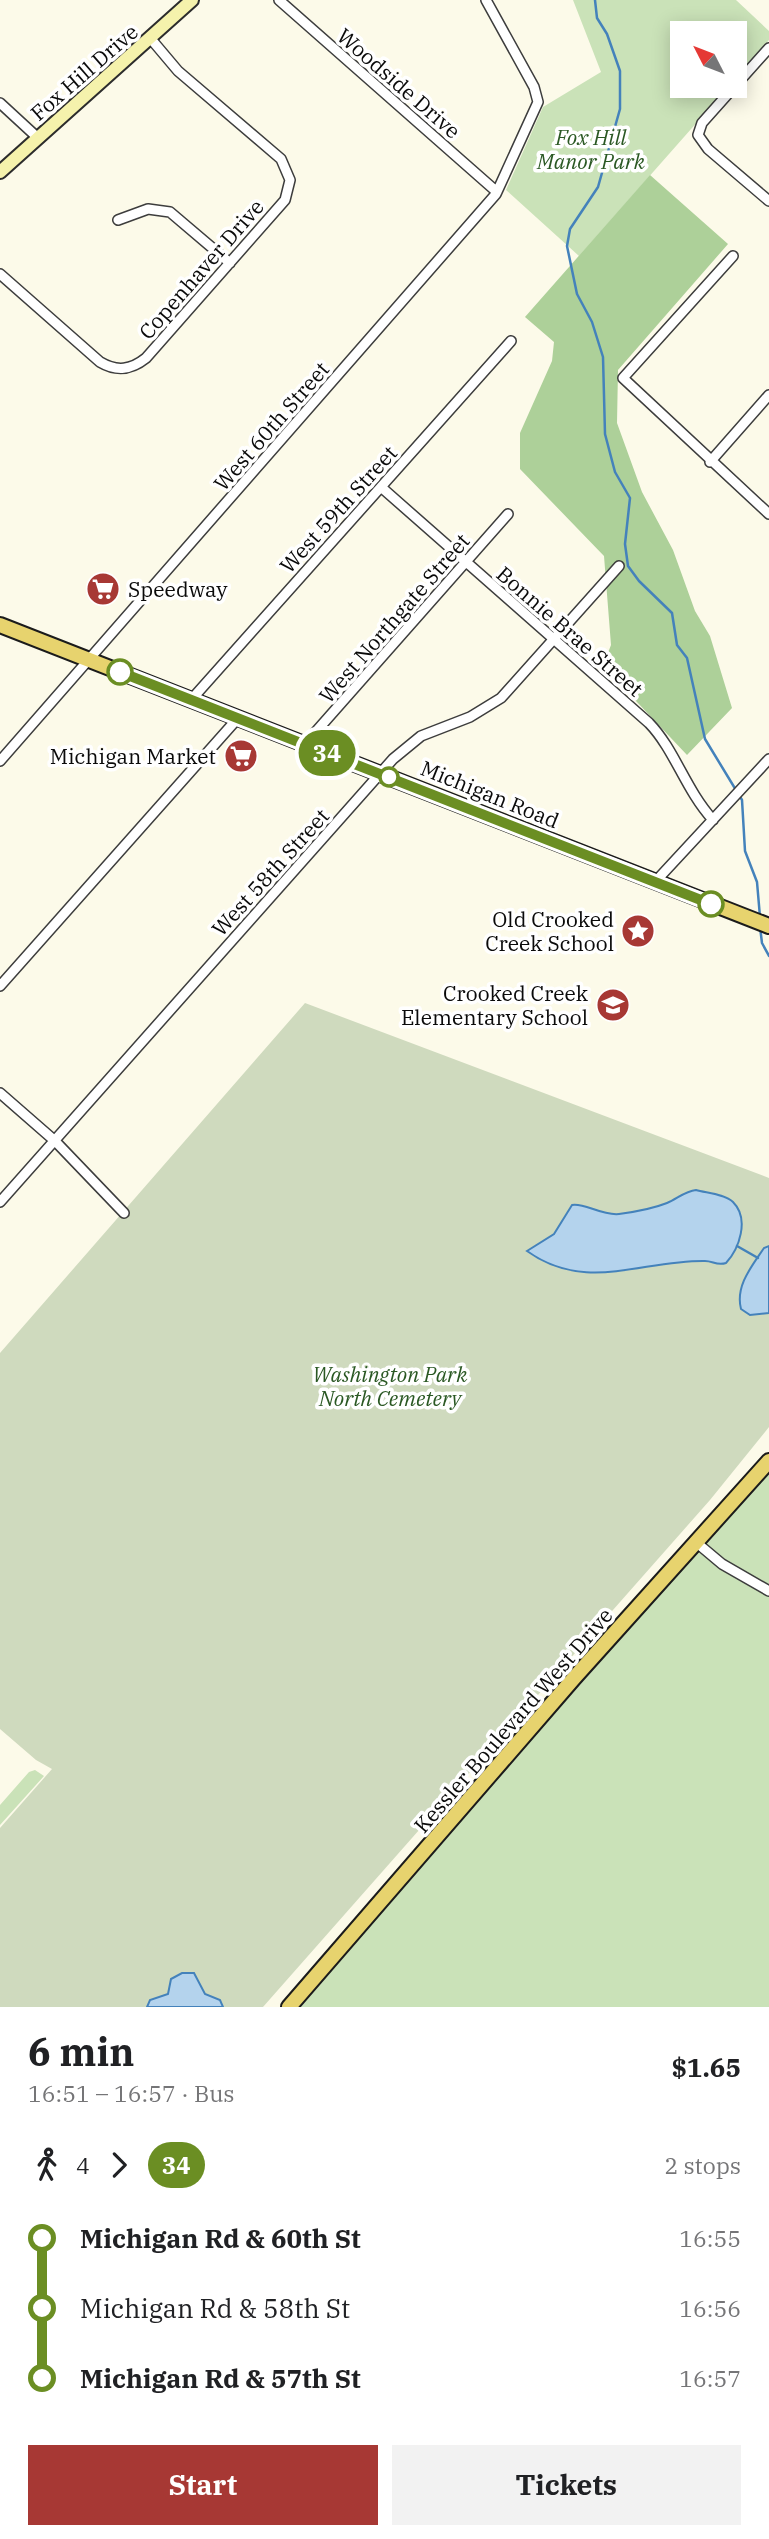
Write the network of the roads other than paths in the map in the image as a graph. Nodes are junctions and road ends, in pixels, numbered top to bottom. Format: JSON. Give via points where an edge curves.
{"nodes":[{"id":1,"x":279,"y":0,"type":"edge"},
{"id":2,"x":486,"y":0,"type":"edge"},
{"id":3,"x":190,"y":1,"type":"edge"},
{"id":4,"x":151,"y":39,"type":"junction"},
{"id":5,"x":769,"y":48,"type":"edge"},
{"id":6,"x":747,"y":73,"type":"edge"},
{"id":7,"x":725,"y":98,"type":"edge"},
{"id":8,"x":0,"y":103,"type":"edge"},
{"id":9,"x":38,"y":138,"type":"junction"},
{"id":10,"x":0,"y":172,"type":"edge"},
{"id":11,"x":497,"y":192,"type":"junction"},
{"id":12,"x":769,"y":201,"type":"edge"},
{"id":13,"x":118,"y":220,"type":"dead end"},
{"id":14,"x":733,"y":256,"type":"dead end"},
{"id":15,"x":230,"y":262,"type":"junction"},
{"id":16,"x":0,"y":274,"type":"edge"},
{"id":17,"x":510,"y":341,"type":"dead end"},
{"id":18,"x":769,"y":396,"type":"edge"},
{"id":19,"x":710,"y":462,"type":"junction"},
{"id":20,"x":381,"y":487,"type":"junction"},
{"id":21,"x":508,"y":514,"type":"dead end"},
{"id":22,"x":769,"y":514,"type":"edge"},
{"id":23,"x":466,"y":562,"type":"junction"},
{"id":24,"x":619,"y":566,"type":"dead end"},
{"id":25,"x":0,"y":625,"type":"edge"},
{"id":26,"x":554,"y":639,"type":"junction"},
{"id":27,"x":89,"y":660,"type":"junction"},
{"id":28,"x":191,"y":700,"type":"junction"},
{"id":29,"x":238,"y":718,"type":"junction"},
{"id":30,"x":305,"y":744,"type":"junction"},
{"id":31,"x":769,"y":759,"type":"edge"},
{"id":32,"x":0,"y":761,"type":"edge"},
{"id":33,"x":380,"y":773,"type":"junction"},
{"id":34,"x":716,"y":817,"type":"junction"},
{"id":35,"x":655,"y":882,"type":"junction"},
{"id":36,"x":769,"y":926,"type":"edge"},
{"id":37,"x":0,"y":986,"type":"edge"},
{"id":38,"x":0,"y":1093,"type":"edge"},
{"id":39,"x":55,"y":1141,"type":"junction"},
{"id":40,"x":0,"y":1202,"type":"edge"},
{"id":41,"x":124,"y":1213,"type":"dead end"},
{"id":42,"x":769,"y":1461,"type":"edge"},
{"id":43,"x":697,"y":1543,"type":"junction"},
{"id":44,"x":769,"y":1591,"type":"edge"},
{"id":45,"x":289,"y":2007,"type":"edge"}],
"edges":[{"from":1,"to":11,"type":"street","name":"Woodside Drive"},
{"from":2,"to":11,"type":"street","name":"West 60th Street","via":[[537,97],[537,109]]},
{"from":3,"to":4,"type":"street","name":"Fox Hill Drive"},
{"from":4,"to":9,"type":"street","name":"Fox Hill Drive"},
{"from":4,"to":15,"type":"street","name":"Copenhaver Drive","via":[[178,71],[279,156],[290,180],[285,200]]},
{"from":5,"to":6,"type":"street"},
{"from":7,"to":12,"type":"street","via":[[698,130],[700,139]]},
{"from":8,"to":9,"type":"street"},
{"from":9,"to":10,"type":"street","name":"Fox Hill Drive"},
{"from":11,"to":27,"type":"street","name":"West 60th Street"},
{"from":13,"to":15,"type":"street","via":[[148,209],[170,212]]},
{"from":14,"to":19,"type":"street","via":[[623,378]]},
{"from":15,"to":16,"type":"street","name":"Copenhaver Drive","via":[[146,358],[123,369],[100,362]]},
{"from":17,"to":20,"type":"street","name":"West 59th Street"},
{"from":18,"to":19,"type":"street"},
{"from":19,"to":22,"type":"street"},
{"from":20,"to":23,"type":"street","name":"Bonnie Brae Street"},
{"from":20,"to":28,"type":"street","name":"West 59th Street"},
{"from":21,"to":23,"type":"street","name":"West Northgate Street"},
{"from":23,"to":26,"type":"street","name":"Bonnie Brae Street"},
{"from":23,"to":30,"type":"street","name":"West Northgate Street"},
{"from":24,"to":26,"type":"street","name":"West 58th Street"},
{"from":25,"to":27,"type":"main road","name":"Michigan Road"},
{"from":26,"to":33,"type":"street","name":"West 58th Street","via":[[495,703],[421,736]]},
{"from":26,"to":34,"type":"street","name":"Bonnie Brae Street","via":[[652,726],[687,786]]},
{"from":27,"to":28,"type":"main road","name":"Michigan Road"},
{"from":27,"to":32,"type":"street","name":"West 60th Street"},
{"from":28,"to":29,"type":"main road","name":"Michigan Road"},
{"from":29,"to":30,"type":"main road","name":"Michigan Road"},
{"from":29,"to":37,"type":"street"},
{"from":30,"to":33,"type":"main road","name":"Michigan Road"},
{"from":31,"to":34,"type":"street"},
{"from":33,"to":35,"type":"main road","name":"Michigan Road"},
{"from":33,"to":39,"type":"street","name":"West 58th Street"},
{"from":34,"to":35,"type":"street"},
{"from":35,"to":36,"type":"main road","name":"Michigan Road"},
{"from":38,"to":39,"type":"street"},
{"from":39,"to":40,"type":"street","name":"West 58th Street"},
{"from":39,"to":41,"type":"street"},
{"from":42,"to":43,"type":"main road","name":"Kessler Boulevard West Drive"},
{"from":43,"to":44,"type":"street","via":[[722,1564]]},
{"from":43,"to":45,"type":"main road","name":"Kessler Boulevard West Drive"}]}
